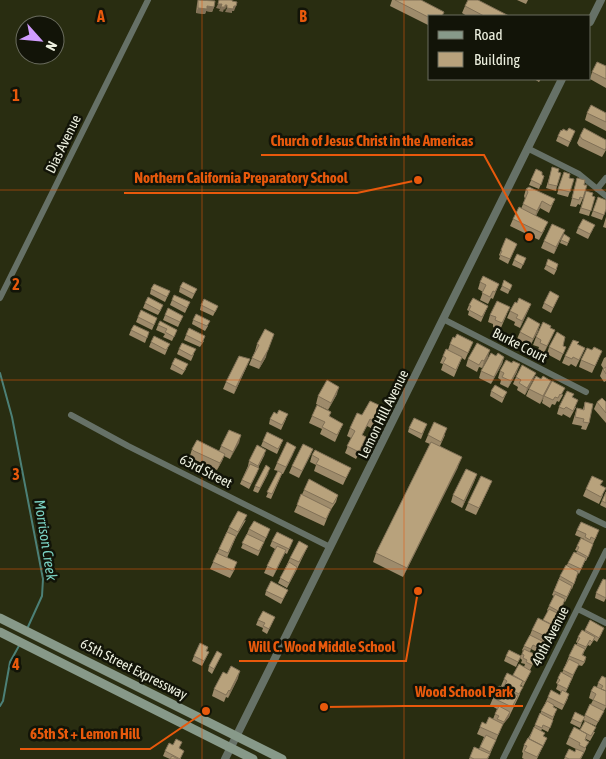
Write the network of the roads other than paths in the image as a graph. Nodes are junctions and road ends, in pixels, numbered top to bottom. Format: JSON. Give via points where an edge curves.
{"nodes":[{"id":1,"x":148,"y":0,"type":"edge"},
{"id":2,"x":601,"y":0,"type":"edge"},
{"id":3,"x":591,"y":20,"type":"edge"},
{"id":4,"x":561,"y":80,"type":"edge"},
{"id":5,"x":527,"y":148,"type":"junction"},
{"id":6,"x":606,"y":178,"type":"edge"},
{"id":7,"x":597,"y":189,"type":"junction"},
{"id":8,"x":606,"y":196,"type":"edge"},
{"id":9,"x":0,"y":298,"type":"edge"},
{"id":10,"x":443,"y":320,"type":"junction"},
{"id":11,"x":586,"y":392,"type":"dead end"},
{"id":12,"x":71,"y":415,"type":"dead end"},
{"id":13,"x":578,"y":512,"type":"dead end"},
{"id":14,"x":606,"y":525,"type":"edge"},
{"id":15,"x":330,"y":548,"type":"junction"},
{"id":16,"x":606,"y":551,"type":"edge"},
{"id":17,"x":578,"y":609,"type":"junction"},
{"id":18,"x":0,"y":618,"type":"edge"},
{"id":19,"x":606,"y":623,"type":"edge"},
{"id":20,"x":0,"y":632,"type":"edge"},
{"id":21,"x":236,"y":736,"type":"junction"},
{"id":22,"x":606,"y":740,"type":"edge"},
{"id":23,"x":230,"y":748,"type":"junction"},
{"id":24,"x":225,"y":759,"type":"edge"},
{"id":25,"x":253,"y":759,"type":"edge"},
{"id":26,"x":282,"y":759,"type":"edge"},
{"id":27,"x":503,"y":759,"type":"edge"},
{"id":28,"x":596,"y":759,"type":"edge"}],
"edges":[{"from":1,"to":9,"type":"street","name":"Dias Avenue"},
{"from":2,"to":3,"type":"street"},
{"from":4,"to":5,"type":"street","name":"Lemon Hill Avenue"},
{"from":5,"to":7,"type":"street","via":[[579,174]]},
{"from":5,"to":10,"type":"street","name":"Lemon Hill Avenue"},
{"from":6,"to":7,"type":"street"},
{"from":7,"to":8,"type":"street"},
{"from":10,"to":11,"type":"street","name":"Burke Court"},
{"from":10,"to":15,"type":"street","name":"Lemon Hill Avenue"},
{"from":12,"to":15,"type":"street","name":"63rd Street"},
{"from":13,"to":14,"type":"street"},
{"from":15,"to":21,"type":"street","name":"Lemon Hill Avenue"},
{"from":16,"to":17,"type":"street","name":"40th Avenue"},
{"from":17,"to":19,"type":"street"},
{"from":17,"to":27,"type":"street","name":"40th Avenue"},
{"from":18,"to":21,"type":"main road","name":"65th Street Expressway"},
{"from":20,"to":23,"type":"main road","name":"65th Street Expressway"},
{"from":21,"to":23,"type":"street","name":"Lemon Hill Avenue"},
{"from":21,"to":26,"type":"main road","name":"65th Street Expressway"},
{"from":22,"to":28,"type":"street"},
{"from":23,"to":24,"type":"street","name":"Lemon Hill Avenue"},
{"from":23,"to":25,"type":"main road","name":"65th Street Expressway"}]}
